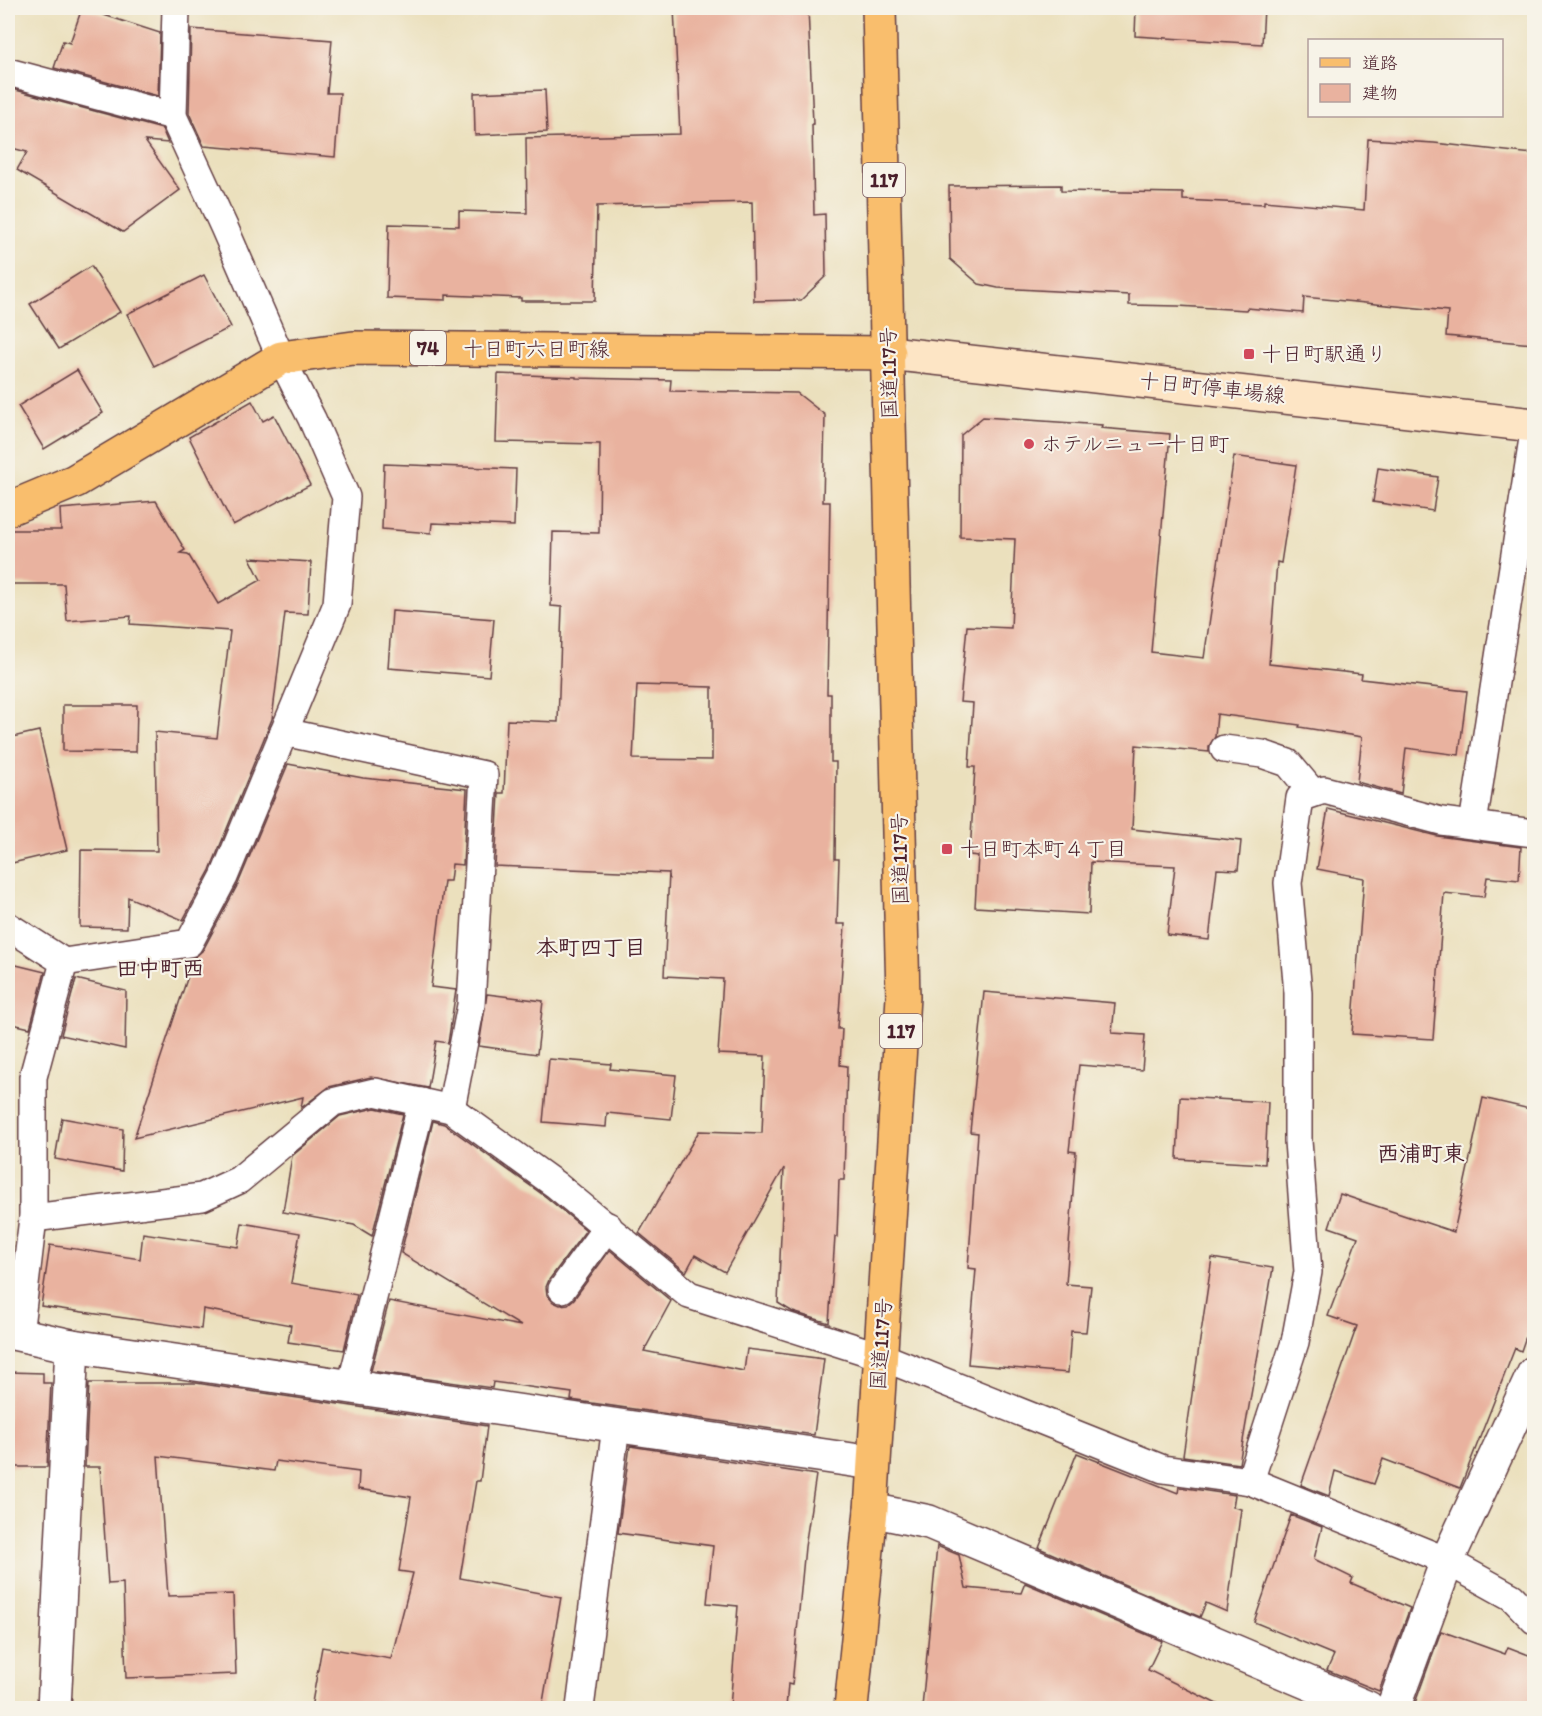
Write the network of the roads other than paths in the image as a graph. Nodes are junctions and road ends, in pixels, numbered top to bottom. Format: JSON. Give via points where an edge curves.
{"nodes":[{"id":1,"x":176,"y":8,"type":"edge"},
{"id":2,"x":879,"y":8,"type":"edge"},
{"id":3,"x":8,"y":72,"type":"edge"},
{"id":4,"x":173,"y":116,"type":"junction"},
{"id":5,"x":889,"y":353,"type":"junction"},
{"id":6,"x":281,"y":358,"type":"junction"},
{"id":7,"x":1534,"y":425,"type":"edge"},
{"id":8,"x":1534,"y":432,"type":"edge"},
{"id":9,"x":8,"y":509,"type":"edge"},
{"id":10,"x":284,"y":732,"type":"junction"},
{"id":11,"x":1224,"y":749,"type":"dead end"},
{"id":12,"x":1313,"y":793,"type":"junction"},
{"id":13,"x":1473,"y":824,"type":"junction"},
{"id":14,"x":1534,"y":833,"type":"edge"},
{"id":15,"x":8,"y":926,"type":"edge"},
{"id":16,"x":64,"y":962,"type":"junction"},
{"id":17,"x":422,"y":1102,"type":"junction"},
{"id":18,"x":451,"y":1109,"type":"junction"},
{"id":19,"x":33,"y":1218,"type":"junction"},
{"id":20,"x":608,"y":1226,"type":"junction"},
{"id":21,"x":562,"y":1289,"type":"dead end"},
{"id":22,"x":13,"y":1333,"type":"edge"},
{"id":23,"x":72,"y":1346,"type":"junction"},
{"id":24,"x":880,"y":1356,"type":"junction"},
{"id":25,"x":1534,"y":1373,"type":"edge"},
{"id":26,"x":351,"y":1386,"type":"junction"},
{"id":27,"x":616,"y":1426,"type":"junction"},
{"id":28,"x":873,"y":1463,"type":"junction"},
{"id":29,"x":1250,"y":1481,"type":"junction"},
{"id":30,"x":871,"y":1510,"type":"junction"},
{"id":31,"x":1447,"y":1561,"type":"junction"},
{"id":32,"x":1534,"y":1620,"type":"edge"},
{"id":33,"x":54,"y":1708,"type":"edge"},
{"id":34,"x":580,"y":1708,"type":"edge"},
{"id":35,"x":851,"y":1708,"type":"edge"},
{"id":36,"x":1368,"y":1708,"type":"edge"},
{"id":37,"x":1393,"y":1708,"type":"edge"}],
"edges":[{"from":1,"to":4,"type":"lane"},
{"from":2,"to":5,"type":"main road","name":"国道117号","number":"117"},
{"from":3,"to":4,"type":"lane"},
{"from":4,"to":6,"type":"lane"},
{"from":5,"to":6,"type":"main road","name":"十日町六日町線","number":"74","via":[[353,348]]},
{"from":5,"to":7,"type":"main road","name":"十日町停車場線"},
{"from":5,"to":24,"type":"main road","name":"国道117号","number":"117","via":[[903,997]]},
{"from":6,"to":9,"type":"main road","name":"十日町六日町線","number":"74","via":[[75,481]]},
{"from":6,"to":10,"type":"lane","via":[[346,497],[337,604]]},
{"from":8,"to":13,"type":"lane"},
{"from":10,"to":16,"type":"lane","via":[[224,877],[189,943]]},
{"from":10,"to":18,"type":"lane","via":[[484,775],[471,1005]]},
{"from":11,"to":12,"type":"lane","via":[[1262,754],[1288,763]]},
{"from":12,"to":13,"type":"lane","via":[[1324,790],[1441,821]]},
{"from":12,"to":29,"type":"lane","via":[[1300,798],[1288,882],[1298,993],[1298,1141],[1308,1272],[1295,1342]]},
{"from":13,"to":14,"type":"lane"},
{"from":15,"to":16,"type":"lane"},
{"from":16,"to":19,"type":"lane","via":[[33,1077]]},
{"from":17,"to":18,"type":"lane"},
{"from":17,"to":19,"type":"lane","via":[[375,1092],[333,1102],[239,1180],[202,1197]]},
{"from":17,"to":26,"type":"lane"},
{"from":18,"to":20,"type":"lane"},
{"from":19,"to":22,"type":"lane"},
{"from":20,"to":21,"type":"lane"},
{"from":20,"to":24,"type":"lane","via":[[688,1295]]},
{"from":22,"to":23,"type":"street"},
{"from":23,"to":26,"type":"street"},
{"from":23,"to":33,"type":"street"},
{"from":24,"to":28,"type":"main road","name":"国道117号","number":"117"},
{"from":24,"to":29,"type":"lane","via":[[1163,1469]]},
{"from":25,"to":31,"type":"street"},
{"from":26,"to":27,"type":"street"},
{"from":27,"to":28,"type":"street"},
{"from":27,"to":34,"type":"lane"},
{"from":28,"to":30,"type":"main road","name":"国道117号","number":"117"},
{"from":29,"to":31,"type":"lane"},
{"from":30,"to":35,"type":"main road","name":"国道117号","number":"117"},
{"from":30,"to":36,"type":"street","via":[[928,1522]]},
{"from":31,"to":32,"type":"lane","via":[[1512,1597]]},
{"from":31,"to":37,"type":"street"}]}
